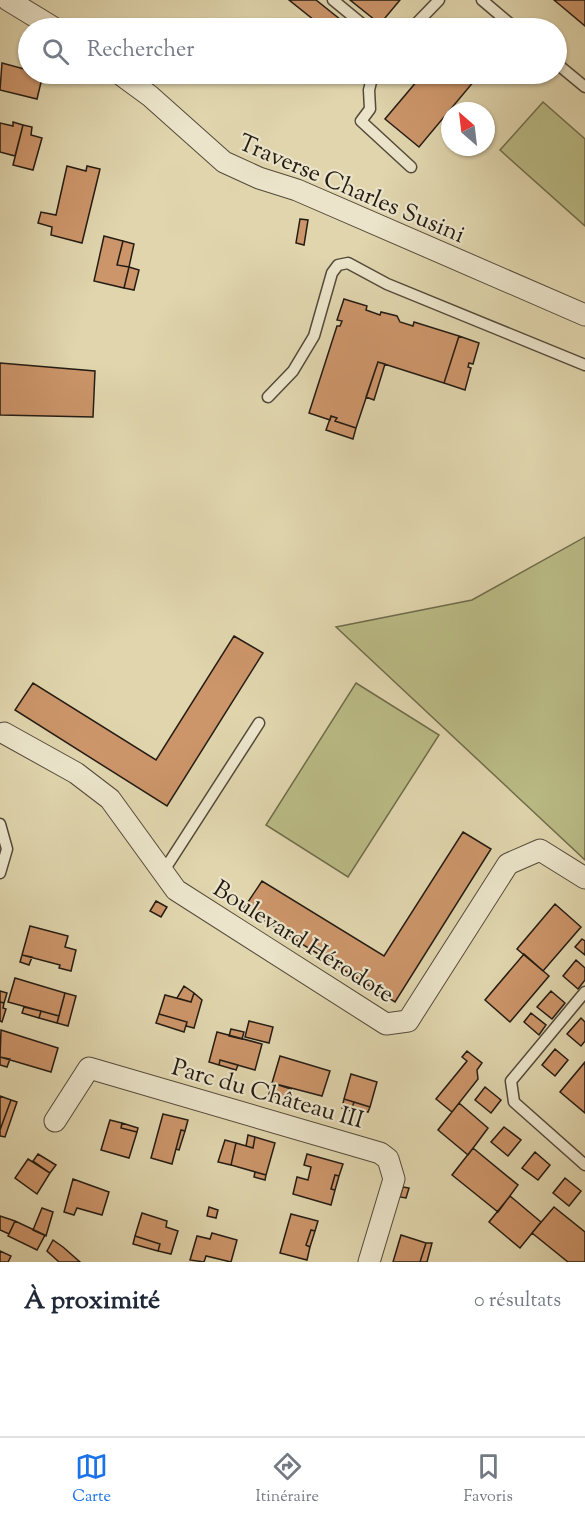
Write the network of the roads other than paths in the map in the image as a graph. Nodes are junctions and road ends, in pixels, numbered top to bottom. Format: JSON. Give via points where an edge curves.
{"nodes":[{"id":1,"x":8,"y":0,"type":"edge"},
{"id":2,"x":333,"y":0,"type":"edge"},
{"id":3,"x":439,"y":0,"type":"edge"},
{"id":4,"x":482,"y":0,"type":"edge"},
{"id":5,"x":38,"y":18,"type":"edge"},
{"id":6,"x":355,"y":18,"type":"edge"},
{"id":7,"x":422,"y":18,"type":"edge"},
{"id":8,"x":503,"y":18,"type":"edge"},
{"id":9,"x":567,"y":72,"type":"edge"},
{"id":10,"x":134,"y":84,"type":"edge"},
{"id":11,"x":370,"y":84,"type":"edge"},
{"id":12,"x":585,"y":87,"type":"edge"},
{"id":13,"x":411,"y":167,"type":"dead end"},
{"id":14,"x":585,"y":315,"type":"edge"},
{"id":15,"x":585,"y":365,"type":"edge"},
{"id":16,"x":268,"y":397,"type":"dead end"},
{"id":17,"x":260,"y":723,"type":"dead end"},
{"id":18,"x":4,"y":733,"type":"dead end"},
{"id":19,"x":0,"y":824,"type":"edge"},
{"id":20,"x":0,"y":873,"type":"edge"},
{"id":21,"x":164,"y":873,"type":"junction"},
{"id":22,"x":585,"y":878,"type":"edge"},
{"id":23,"x":585,"y":992,"type":"edge"},
{"id":24,"x":55,"y":1121,"type":"dead end"},
{"id":25,"x":585,"y":1165,"type":"edge"},
{"id":26,"x":369,"y":1262,"type":"edge"}],
"edges":[{"from":1,"to":5,"type":"street"},
{"from":2,"to":6,"type":"lane"},
{"from":3,"to":7,"type":"lane"},
{"from":4,"to":8,"type":"lane"},
{"from":9,"to":12,"type":"lane"},
{"from":10,"to":14,"type":"street","name":"Traverse Charles Susini","via":[[224,162]]},
{"from":11,"to":13,"type":"lane","via":[[370,109],[361,121]]},
{"from":15,"to":16,"type":"lane","via":[[387,284],[348,263],[338,265],[332,273],[314,336],[293,371]]},
{"from":17,"to":21,"type":"lane"},
{"from":18,"to":21,"type":"street","name":"Boulevard Hérodote","via":[[76,773],[110,799]]},
{"from":19,"to":20,"type":"lane","via":[[7,849]]},
{"from":21,"to":22,"type":"street","name":"Boulevard Hérodote","via":[[176,890],[386,1024],[408,1022],[508,864],[540,850]]},
{"from":23,"to":25,"type":"lane","via":[[511,1081],[514,1102]]},
{"from":24,"to":26,"type":"street","name":"Parc du Château III","via":[[89,1068],[380,1153],[388,1159],[394,1179]]}]}
